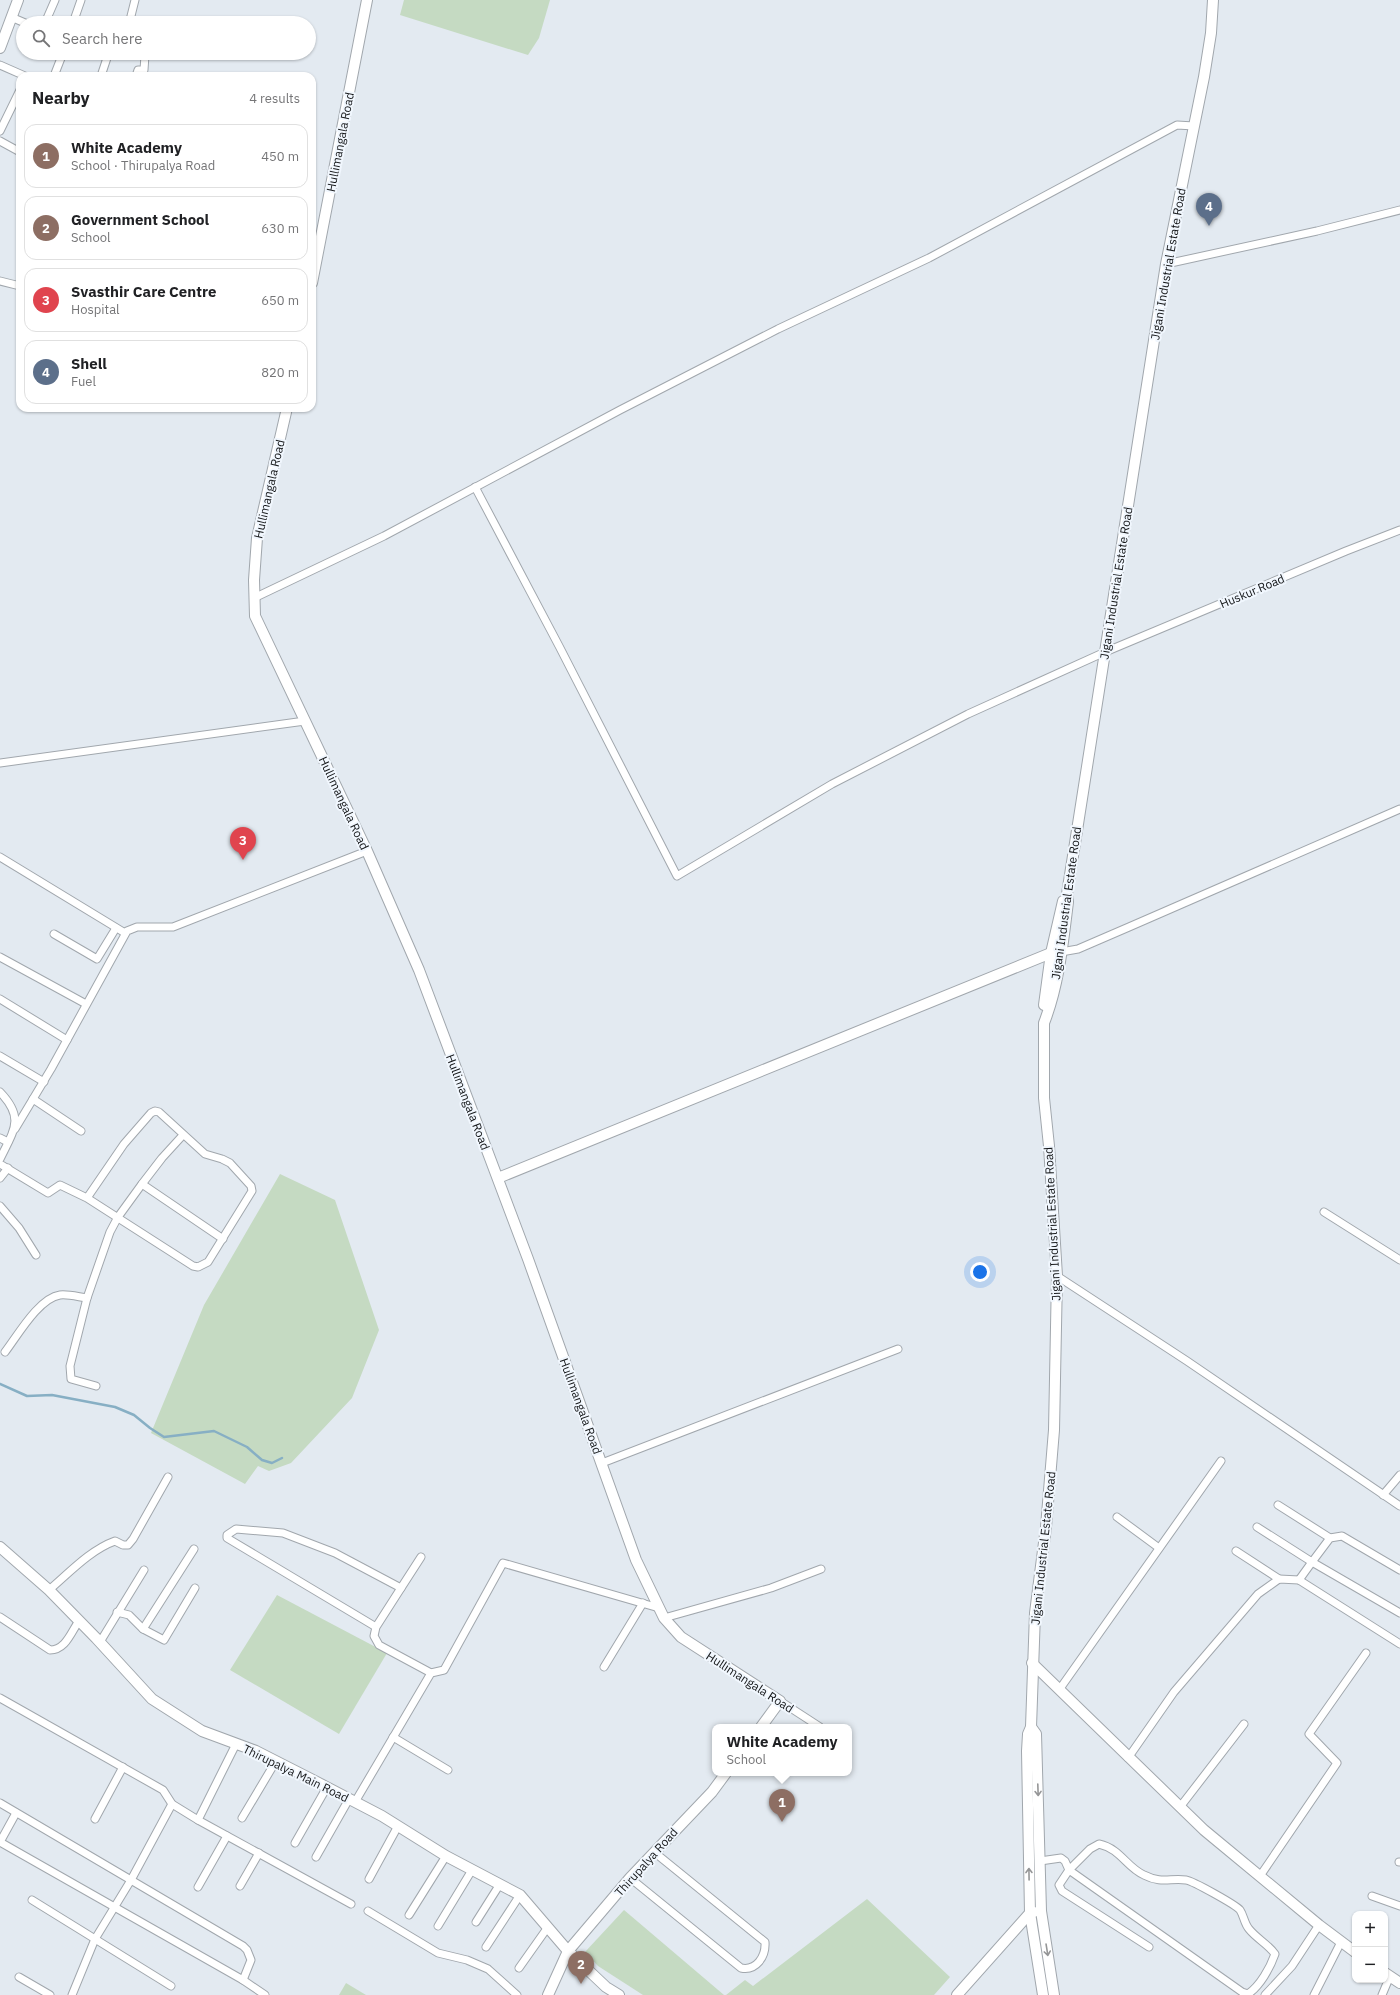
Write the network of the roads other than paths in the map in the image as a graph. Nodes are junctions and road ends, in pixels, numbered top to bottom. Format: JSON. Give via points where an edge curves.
{"nodes":[{"id":1,"x":18,"y":0,"type":"edge"},
{"id":2,"x":55,"y":0,"type":"edge"},
{"id":3,"x":81,"y":0,"type":"edge"},
{"id":4,"x":135,"y":0,"type":"edge"},
{"id":5,"x":367,"y":0,"type":"edge"},
{"id":6,"x":1213,"y":0,"type":"edge"},
{"id":7,"x":48,"y":16,"type":"edge"},
{"id":8,"x":76,"y":16,"type":"edge"},
{"id":9,"x":131,"y":16,"type":"edge"},
{"id":10,"x":11,"y":17,"type":"junction"},
{"id":11,"x":16,"y":19,"type":"edge"},
{"id":12,"x":0,"y":48,"type":"edge"},
{"id":13,"x":60,"y":60,"type":"edge"},
{"id":14,"x":106,"y":60,"type":"edge"},
{"id":15,"x":145,"y":60,"type":"edge"},
{"id":16,"x":0,"y":65,"type":"edge"},
{"id":17,"x":16,"y":72,"type":"edge"},
{"id":18,"x":56,"y":72,"type":"edge"},
{"id":19,"x":102,"y":72,"type":"edge"},
{"id":20,"x":137,"y":72,"type":"edge"},
{"id":21,"x":16,"y":98,"type":"edge"},
{"id":22,"x":1194,"y":126,"type":"junction"},
{"id":23,"x":0,"y":131,"type":"edge"},
{"id":24,"x":0,"y":141,"type":"edge"},
{"id":25,"x":16,"y":150,"type":"edge"},
{"id":26,"x":1400,"y":210,"type":"edge"},
{"id":27,"x":316,"y":262,"type":"edge"},
{"id":28,"x":1166,"y":264,"type":"junction"},
{"id":29,"x":0,"y":280,"type":"edge"},
{"id":30,"x":16,"y":285,"type":"edge"},
{"id":31,"x":286,"y":412,"type":"edge"},
{"id":32,"x":475,"y":487,"type":"junction"},
{"id":33,"x":1400,"y":530,"type":"edge"},
{"id":34,"x":254,"y":598,"type":"junction"},
{"id":35,"x":1105,"y":652,"type":"junction"},
{"id":36,"x":305,"y":720,"type":"junction"},
{"id":37,"x":0,"y":763,"type":"edge"},
{"id":38,"x":1400,"y":810,"type":"edge"},
{"id":39,"x":367,"y":851,"type":"junction"},
{"id":40,"x":0,"y":857,"type":"edge"},
{"id":41,"x":1067,"y":894,"type":"junction"},
{"id":42,"x":116,"y":928,"type":"junction"},
{"id":43,"x":125,"y":933,"type":"junction"},
{"id":44,"x":54,"y":934,"type":"dead end"},
{"id":45,"x":1061,"y":952,"type":"junction"},
{"id":46,"x":1050,"y":953,"type":"junction"},
{"id":47,"x":0,"y":957,"type":"edge"},
{"id":48,"x":0,"y":999,"type":"edge"},
{"id":49,"x":86,"y":1004,"type":"junction"},
{"id":50,"x":1044,"y":1023,"type":"junction"},
{"id":51,"x":67,"y":1040,"type":"junction"},
{"id":52,"x":0,"y":1056,"type":"edge"},
{"id":53,"x":44,"y":1082,"type":"junction"},
{"id":54,"x":0,"y":1092,"type":"edge"},
{"id":55,"x":33,"y":1100,"type":"junction"},
{"id":56,"x":15,"y":1128,"type":"junction"},
{"id":57,"x":80,"y":1130,"type":"dead end"},
{"id":58,"x":184,"y":1135,"type":"junction"},
{"id":59,"x":0,"y":1138,"type":"edge"},
{"id":60,"x":8,"y":1142,"type":"junction"},
{"id":61,"x":0,"y":1159,"type":"edge"},
{"id":62,"x":0,"y":1164,"type":"edge"},
{"id":63,"x":8,"y":1168,"type":"junction"},
{"id":64,"x":0,"y":1178,"type":"edge"},
{"id":65,"x":498,"y":1178,"type":"junction"},
{"id":66,"x":142,"y":1184,"type":"junction"},
{"id":67,"x":87,"y":1198,"type":"junction"},
{"id":68,"x":0,"y":1206,"type":"edge"},
{"id":69,"x":1324,"y":1212,"type":"dead end"},
{"id":70,"x":118,"y":1217,"type":"junction"},
{"id":71,"x":223,"y":1239,"type":"junction"},
{"id":72,"x":36,"y":1256,"type":"dead end"},
{"id":73,"x":1400,"y":1260,"type":"edge"},
{"id":74,"x":1057,"y":1276,"type":"junction"},
{"id":75,"x":87,"y":1298,"type":"junction"},
{"id":76,"x":898,"y":1350,"type":"dead end"},
{"id":77,"x":5,"y":1352,"type":"dead end"},
{"id":78,"x":96,"y":1386,"type":"dead end"},
{"id":79,"x":1221,"y":1461,"type":"dead end"},
{"id":80,"x":602,"y":1463,"type":"junction"},
{"id":81,"x":1400,"y":1475,"type":"edge"},
{"id":82,"x":168,"y":1476,"type":"dead end"},
{"id":83,"x":1383,"y":1495,"type":"junction"},
{"id":84,"x":1278,"y":1505,"type":"dead end"},
{"id":85,"x":1400,"y":1506,"type":"edge"},
{"id":86,"x":1117,"y":1516,"type":"dead end"},
{"id":87,"x":1257,"y":1527,"type":"dead end"},
{"id":88,"x":1330,"y":1538,"type":"junction"},
{"id":89,"x":0,"y":1547,"type":"edge"},
{"id":90,"x":1159,"y":1548,"type":"junction"},
{"id":91,"x":194,"y":1549,"type":"dead end"},
{"id":92,"x":1236,"y":1551,"type":"dead end"},
{"id":93,"x":421,"y":1558,"type":"dead end"},
{"id":94,"x":1312,"y":1562,"type":"junction"},
{"id":95,"x":821,"y":1569,"type":"dead end"},
{"id":96,"x":144,"y":1570,"type":"dead end"},
{"id":97,"x":1400,"y":1570,"type":"edge"},
{"id":98,"x":1279,"y":1579,"type":"junction"},
{"id":99,"x":1299,"y":1580,"type":"junction"},
{"id":100,"x":194,"y":1588,"type":"dead end"},
{"id":101,"x":401,"y":1588,"type":"junction"},
{"id":102,"x":49,"y":1590,"type":"junction"},
{"id":103,"x":643,"y":1603,"type":"junction"},
{"id":104,"x":659,"y":1608,"type":"junction"},
{"id":105,"x":117,"y":1612,"type":"junction"},
{"id":106,"x":1400,"y":1613,"type":"edge"},
{"id":107,"x":0,"y":1617,"type":"edge"},
{"id":108,"x":664,"y":1618,"type":"junction"},
{"id":109,"x":78,"y":1621,"type":"junction"},
{"id":110,"x":376,"y":1627,"type":"junction"},
{"id":111,"x":143,"y":1628,"type":"junction"},
{"id":112,"x":100,"y":1642,"type":"junction"},
{"id":113,"x":1400,"y":1644,"type":"edge"},
{"id":114,"x":1366,"y":1653,"type":"dead end"},
{"id":115,"x":1032,"y":1663,"type":"junction"},
{"id":116,"x":604,"y":1667,"type":"dead end"},
{"id":117,"x":431,"y":1673,"type":"junction"},
{"id":118,"x":1059,"y":1690,"type":"junction"},
{"id":119,"x":0,"y":1698,"type":"edge"},
{"id":120,"x":780,"y":1701,"type":"junction"},
{"id":121,"x":763,"y":1724,"type":"edge"},
{"id":122,"x":815,"y":1724,"type":"edge"},
{"id":123,"x":1244,"y":1724,"type":"dead end"},
{"id":124,"x":1031,"y":1727,"type":"junction"},
{"id":125,"x":393,"y":1737,"type":"junction"},
{"id":126,"x":236,"y":1744,"type":"junction"},
{"id":127,"x":1128,"y":1758,"type":"junction"},
{"id":128,"x":276,"y":1761,"type":"junction"},
{"id":129,"x":123,"y":1767,"type":"junction"},
{"id":130,"x":448,"y":1770,"type":"dead end"},
{"id":131,"x":724,"y":1776,"type":"edge"},
{"id":132,"x":327,"y":1787,"type":"junction"},
{"id":133,"x":352,"y":1800,"type":"junction"},
{"id":134,"x":0,"y":1803,"type":"edge"},
{"id":135,"x":172,"y":1804,"type":"junction"},
{"id":136,"x":1180,"y":1807,"type":"junction"},
{"id":137,"x":16,"y":1813,"type":"junction"},
{"id":138,"x":242,"y":1818,"type":"dead end"},
{"id":139,"x":95,"y":1819,"type":"dead end"},
{"id":140,"x":198,"y":1820,"type":"junction"},
{"id":141,"x":398,"y":1826,"type":"junction"},
{"id":142,"x":228,"y":1836,"type":"junction"},
{"id":143,"x":0,"y":1842,"type":"edge"},
{"id":144,"x":295,"y":1843,"type":"dead end"},
{"id":145,"x":654,"y":1852,"type":"junction"},
{"id":146,"x":259,"y":1853,"type":"junction"},
{"id":147,"x":446,"y":1856,"type":"junction"},
{"id":148,"x":316,"y":1857,"type":"dead end"},
{"id":149,"x":1040,"y":1861,"type":"junction"},
{"id":150,"x":472,"y":1870,"type":"junction"},
{"id":151,"x":1069,"y":1870,"type":"junction"},
{"id":152,"x":1260,"y":1876,"type":"junction"},
{"id":153,"x":630,"y":1878,"type":"junction"},
{"id":154,"x":369,"y":1879,"type":"dead end"},
{"id":155,"x":131,"y":1880,"type":"junction"},
{"id":156,"x":500,"y":1884,"type":"junction"},
{"id":157,"x":240,"y":1886,"type":"dead end"},
{"id":158,"x":198,"y":1887,"type":"dead end"},
{"id":159,"x":520,"y":1895,"type":"junction"},
{"id":160,"x":1372,"y":1896,"type":"dead end"},
{"id":161,"x":32,"y":1900,"type":"dead end"},
{"id":162,"x":351,"y":1904,"type":"dead end"},
{"id":163,"x":1400,"y":1906,"type":"edge"},
{"id":164,"x":114,"y":1908,"type":"junction"},
{"id":165,"x":368,"y":1911,"type":"dead end"},
{"id":166,"x":1042,"y":1911,"type":"junction"},
{"id":167,"x":1030,"y":1913,"type":"junction"},
{"id":168,"x":409,"y":1915,"type":"dead end"},
{"id":169,"x":476,"y":1922,"type":"dead end"},
{"id":170,"x":438,"y":1926,"type":"dead end"},
{"id":171,"x":1319,"y":1926,"type":"junction"},
{"id":172,"x":548,"y":1927,"type":"junction"},
{"id":173,"x":95,"y":1938,"type":"junction"},
{"id":174,"x":1341,"y":1942,"type":"junction"},
{"id":175,"x":486,"y":1947,"type":"dead end"},
{"id":176,"x":1149,"y":1947,"type":"dead end"},
{"id":177,"x":1352,"y":1950,"type":"edge"},
{"id":178,"x":568,"y":1952,"type":"junction"},
{"id":179,"x":519,"y":1968,"type":"dead end"},
{"id":180,"x":1388,"y":1975,"type":"edge"},
{"id":181,"x":19,"y":1977,"type":"dead end"},
{"id":182,"x":243,"y":1980,"type":"junction"},
{"id":183,"x":1386,"y":1983,"type":"edge"},
{"id":184,"x":1400,"y":1983,"type":"edge"},
{"id":185,"x":171,"y":1986,"type":"dead end"},
{"id":186,"x":50,"y":1995,"type":"edge"},
{"id":187,"x":72,"y":1995,"type":"edge"},
{"id":188,"x":265,"y":1995,"type":"edge"},
{"id":189,"x":517,"y":1995,"type":"edge"},
{"id":190,"x":548,"y":1995,"type":"edge"},
{"id":191,"x":619,"y":1995,"type":"edge"},
{"id":192,"x":957,"y":1995,"type":"edge"},
{"id":193,"x":1043,"y":1995,"type":"edge"},
{"id":194,"x":1054,"y":1995,"type":"edge"},
{"id":195,"x":1265,"y":1995,"type":"edge"},
{"id":196,"x":1314,"y":1995,"type":"edge"},
{"id":197,"x":1382,"y":1995,"type":"edge"}],
"edges":[{"from":1,"to":10,"type":"street"},
{"from":2,"to":7,"type":"street"},
{"from":3,"to":8,"type":"street"},
{"from":4,"to":9,"type":"street"},
{"from":5,"to":27,"type":"street","name":"Hullimangala Road"},
{"from":6,"to":22,"type":"street","name":"Jigani Industrial Estate Road","via":[[1211,33]]},
{"from":10,"to":11,"type":"street"},
{"from":10,"to":12,"type":"street"},
{"from":13,"to":18,"type":"street"},
{"from":14,"to":19,"type":"street"},
{"from":15,"to":20,"type":"street","via":[[144,70]]},
{"from":16,"to":17,"type":"street"},
{"from":21,"to":23,"type":"street"},
{"from":22,"to":28,"type":"street","name":"Jigani Industrial Estate Road"},
{"from":22,"to":32,"type":"street","via":[[1177,125],[929,258],[778,329]]},
{"from":24,"to":25,"type":"street"},
{"from":26,"to":28,"type":"street","via":[[1318,231]]},
{"from":28,"to":35,"type":"street","name":"Jigani Industrial Estate Road"},
{"from":29,"to":30,"type":"street"},
{"from":31,"to":34,"type":"street","name":"Hullimangala Road","via":[[257,538]]},
{"from":32,"to":34,"type":"street","via":[[384,536]]},
{"from":32,"to":35,"type":"street","name":"Huskur Road","via":[[677,876],[832,784],[968,714]]},
{"from":33,"to":35,"type":"street","name":"Huskur Road"},
{"from":34,"to":36,"type":"street","name":"Hullimangala Road","via":[[254,616]]},
{"from":35,"to":41,"type":"street","name":"Jigani Industrial Estate Road"},
{"from":36,"to":37,"type":"street"},
{"from":36,"to":39,"type":"street","name":"Hullimangala Road"},
{"from":38,"to":45,"type":"street","via":[[1078,949]]},
{"from":39,"to":43,"type":"street","via":[[173,927],[137,927]]},
{"from":39,"to":65,"type":"street","name":"Hullimangala Road","via":[[419,970]]},
{"from":40,"to":42,"type":"street"},
{"from":41,"to":45,"type":"street","name":"Jigani Industrial Estate Road"},
{"from":41,"to":46,"type":"street"},
{"from":42,"to":43,"type":"street"},
{"from":42,"to":44,"type":"street","via":[[97,959]]},
{"from":43,"to":49,"type":"street"},
{"from":45,"to":50,"type":"street","name":"Jigani Industrial Estate Road","via":[[1049,1012]]},
{"from":46,"to":50,"type":"street","via":[[1043,1010]]},
{"from":46,"to":65,"type":"street"},
{"from":47,"to":49,"type":"street"},
{"from":48,"to":51,"type":"street"},
{"from":49,"to":51,"type":"street"},
{"from":50,"to":74,"type":"street","name":"Jigani Industrial Estate Road","via":[[1044,1098]]},
{"from":51,"to":53,"type":"street"},
{"from":52,"to":53,"type":"street"},
{"from":53,"to":55,"type":"street"},
{"from":54,"to":56,"type":"street","via":[[14,1111]]},
{"from":55,"to":56,"type":"street"},
{"from":55,"to":57,"type":"street"},
{"from":56,"to":60,"type":"street"},
{"from":58,"to":66,"type":"street"},
{"from":58,"to":67,"type":"street","via":[[159,1112],[151,1113],[124,1144]]},
{"from":58,"to":71,"type":"street","via":[[205,1154],[228,1161],[251,1186],[250,1197]]},
{"from":59,"to":60,"type":"street"},
{"from":60,"to":61,"type":"street"},
{"from":62,"to":63,"type":"street"},
{"from":63,"to":64,"type":"street"},
{"from":63,"to":67,"type":"street","via":[[48,1193],[60,1185]]},
{"from":65,"to":80,"type":"street","name":"Hullimangala Road"},
{"from":66,"to":70,"type":"street"},
{"from":66,"to":71,"type":"street"},
{"from":67,"to":70,"type":"street"},
{"from":68,"to":72,"type":"street","via":[[19,1228]]},
{"from":69,"to":73,"type":"street"},
{"from":70,"to":71,"type":"street","via":[[193,1266],[198,1267],[208,1262]]},
{"from":70,"to":75,"type":"street","via":[[103,1249]]},
{"from":74,"to":83,"type":"street"},
{"from":74,"to":115,"type":"street","name":"Jigani Industrial Estate Road","via":[[1054,1430]]},
{"from":75,"to":77,"type":"street","via":[[61,1294],[52,1297],[38,1309]]},
{"from":75,"to":78,"type":"street","via":[[70,1373],[71,1379]]},
{"from":76,"to":80,"type":"street"},
{"from":79,"to":90,"type":"street"},
{"from":80,"to":104,"type":"street","name":"Hullimangala Road","via":[[636,1560]]},
{"from":81,"to":83,"type":"street"},
{"from":82,"to":102,"type":"street","via":[[128,1545],[115,1542],[107,1544],[86,1558]]},
{"from":83,"to":85,"type":"street"},
{"from":84,"to":88,"type":"street"},
{"from":86,"to":90,"type":"street"},
{"from":87,"to":94,"type":"street"},
{"from":88,"to":94,"type":"street"},
{"from":88,"to":97,"type":"street","via":[[1342,1536]]},
{"from":89,"to":102,"type":"street","name":"Thirupalya Main Road"},
{"from":90,"to":118,"type":"street"},
{"from":91,"to":111,"type":"street"},
{"from":92,"to":98,"type":"street"},
{"from":93,"to":101,"type":"street"},
{"from":94,"to":99,"type":"street"},
{"from":94,"to":106,"type":"street"},
{"from":95,"to":108,"type":"street","via":[[771,1588]]},
{"from":96,"to":105,"type":"street"},
{"from":98,"to":99,"type":"street"},
{"from":98,"to":127,"type":"street","via":[[1258,1594],[1174,1692]]},
{"from":99,"to":113,"type":"street"},
{"from":100,"to":111,"type":"street","via":[[164,1640]]},
{"from":101,"to":110,"type":"street"},
{"from":101,"to":110,"type":"street","via":[[335,1553],[283,1533],[236,1529],[227,1535],[227,1538]]},
{"from":102,"to":109,"type":"street","name":"Thirupalya Main Road"},
{"from":103,"to":104,"type":"street"},
{"from":103,"to":116,"type":"street"},
{"from":103,"to":117,"type":"street","via":[[503,1563],[444,1670]]},
{"from":104,"to":108,"type":"street","name":"Hullimangala Road"},
{"from":105,"to":111,"type":"street","via":[[129,1615]]},
{"from":105,"to":112,"type":"street"},
{"from":107,"to":109,"type":"street","via":[[50,1650],[64,1645]]},
{"from":108,"to":120,"type":"street","name":"Hullimangala Road","via":[[680,1637]]},
{"from":109,"to":112,"type":"street","name":"Thirupalya Main Road"},
{"from":110,"to":117,"type":"street","via":[[374,1636],[379,1645]]},
{"from":112,"to":126,"type":"street","name":"Thirupalya Main Road","via":[[152,1699],[202,1731]]},
{"from":114,"to":152,"type":"street","via":[[1309,1734],[1336,1763]]},
{"from":115,"to":118,"type":"street"},
{"from":115,"to":124,"type":"street","name":"Jigani Industrial Estate Road"},
{"from":117,"to":125,"type":"street"},
{"from":118,"to":127,"type":"street"},
{"from":119,"to":129,"type":"street"},
{"from":120,"to":121,"type":"street"},
{"from":120,"to":122,"type":"street","name":"Hullimangala Road"},
{"from":123,"to":136,"type":"street"},
{"from":124,"to":149,"type":"street","name":"Jigani Industrial Estate Road","one_way":true,"via":[[1036,1734]]},
{"from":167,"to":124,"type":"street","one_way":true,"via":[[1027,1751]]},
{"from":125,"to":130,"type":"street"},
{"from":125,"to":133,"type":"street"},
{"from":126,"to":128,"type":"street","name":"Thirupalya Main Road"},
{"from":126,"to":140,"type":"street"},
{"from":127,"to":136,"type":"street"},
{"from":128,"to":132,"type":"street","name":"Thirupalya Main Road"},
{"from":128,"to":138,"type":"street"},
{"from":129,"to":135,"type":"street","via":[[163,1790]]},
{"from":129,"to":139,"type":"street"},
{"from":131,"to":145,"type":"street","name":"Thirupalya Road","via":[[712,1792]]},
{"from":132,"to":133,"type":"street","name":"Thirupalya Main Road"},
{"from":132,"to":144,"type":"street"},
{"from":133,"to":141,"type":"street","name":"Thirupalya Main Road"},
{"from":133,"to":148,"type":"street"},
{"from":134,"to":137,"type":"street"},
{"from":135,"to":140,"type":"street"},
{"from":135,"to":155,"type":"street"},
{"from":136,"to":152,"type":"street"},
{"from":137,"to":143,"type":"street"},
{"from":137,"to":155,"type":"street"},
{"from":140,"to":142,"type":"street"},
{"from":141,"to":147,"type":"street","name":"Thirupalya Main Road"},
{"from":141,"to":154,"type":"street"},
{"from":142,"to":146,"type":"street"},
{"from":142,"to":158,"type":"street"},
{"from":143,"to":164,"type":"street"},
{"from":145,"to":153,"type":"street","name":"Thirupalya Road"},
{"from":145,"to":153,"type":"street","via":[[765,1942],[764,1956],[754,1967],[741,1968]]},
{"from":146,"to":157,"type":"street"},
{"from":146,"to":162,"type":"street"},
{"from":147,"to":150,"type":"street","name":"Thirupalya Main Road"},
{"from":147,"to":168,"type":"street"},
{"from":149,"to":151,"type":"street","via":[[1061,1858]]},
{"from":149,"to":166,"type":"street","name":"Jigani Industrial Estate Road"},
{"from":150,"to":156,"type":"street","name":"Thirupalya Main Road"},
{"from":150,"to":170,"type":"street"},
{"from":151,"to":151,"type":"street","via":[[1090,1849],[1099,1844],[1110,1847],[1142,1875],[1160,1881],[1187,1880],[1240,1910],[1249,1930],[1275,1954],[1272,1964],[1254,1990],[1248,1994],[1242,1992]]},
{"from":151,"to":176,"type":"street","via":[[1059,1885],[1062,1891]]},
{"from":152,"to":171,"type":"street"},
{"from":153,"to":178,"type":"street","name":"Thirupalya Road"},
{"from":155,"to":164,"type":"street"},
{"from":155,"to":182,"type":"street","via":[[244,1946],[251,1960]]},
{"from":156,"to":159,"type":"street","name":"Thirupalya Main Road"},
{"from":156,"to":169,"type":"street"},
{"from":159,"to":172,"type":"street","name":"Thirupalya Main Road"},
{"from":159,"to":175,"type":"street"},
{"from":160,"to":163,"type":"street"},
{"from":161,"to":173,"type":"street"},
{"from":164,"to":173,"type":"street"},
{"from":164,"to":182,"type":"street"},
{"from":165,"to":189,"type":"street","via":[[438,1954],[468,1960],[488,1969]]},
{"from":166,"to":167,"type":"street"},
{"from":166,"to":194,"type":"street","name":"Jigani Industrial Estate Road","one_way":true},
{"from":167,"to":192,"type":"street"},
{"from":167,"to":193,"type":"street"},
{"from":171,"to":174,"type":"street"},
{"from":171,"to":195,"type":"street","via":[[1292,1966]]},
{"from":172,"to":178,"type":"street","name":"Thirupalya Main Road"},
{"from":172,"to":179,"type":"street"},
{"from":173,"to":185,"type":"street"},
{"from":173,"to":187,"type":"street"},
{"from":174,"to":177,"type":"street"},
{"from":174,"to":196,"type":"street"},
{"from":178,"to":190,"type":"street"},
{"from":178,"to":191,"type":"street","name":"Thirupalya Main Road","via":[[606,1988]]},
{"from":180,"to":184,"type":"street"},
{"from":181,"to":186,"type":"street"},
{"from":182,"to":188,"type":"street"},
{"from":183,"to":197,"type":"street"}]}
